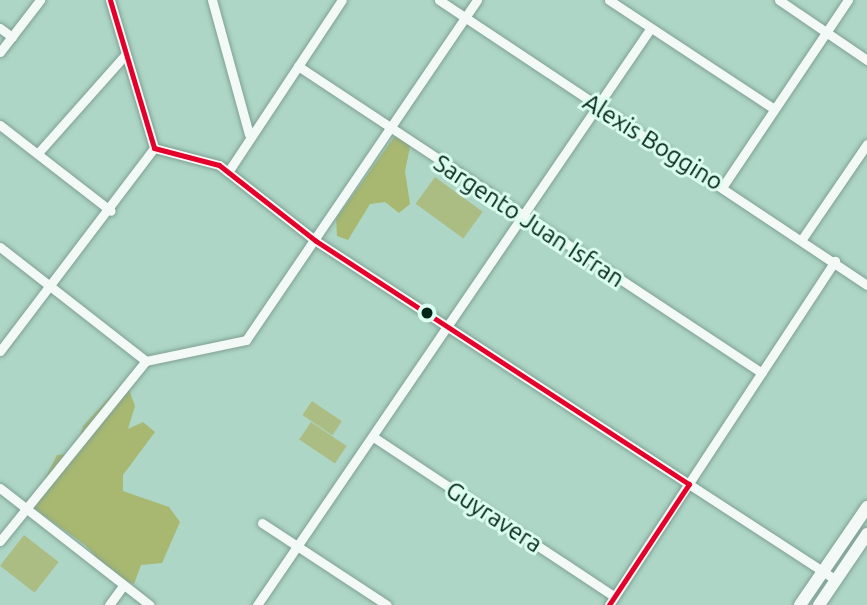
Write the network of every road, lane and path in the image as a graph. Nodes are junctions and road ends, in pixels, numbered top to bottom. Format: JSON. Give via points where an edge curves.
{"nodes":[{"id":1,"x":40,"y":0,"type":"edge"},
{"id":2,"x":110,"y":0,"type":"edge"},
{"id":3,"x":212,"y":0,"type":"edge"},
{"id":4,"x":342,"y":0,"type":"edge"},
{"id":5,"x":439,"y":0,"type":"edge"},
{"id":6,"x":477,"y":0,"type":"edge"},
{"id":7,"x":779,"y":0,"type":"edge"},
{"id":8,"x":848,"y":0,"type":"edge"},
{"id":9,"x":615,"y":2,"type":"edge"},
{"id":10,"x":465,"y":17,"type":"junction"},
{"id":11,"x":0,"y":28,"type":"edge"},
{"id":12,"x":650,"y":29,"type":"junction"},
{"id":13,"x":827,"y":33,"type":"junction"},
{"id":14,"x":12,"y":37,"type":"junction"},
{"id":15,"x":0,"y":52,"type":"edge"},
{"id":16,"x":125,"y":55,"type":"junction"},
{"id":17,"x":867,"y":60,"type":"edge"},
{"id":18,"x":298,"y":66,"type":"junction"},
{"id":19,"x":597,"y":108,"type":"junction"},
{"id":20,"x":774,"y":109,"type":"junction"},
{"id":21,"x":0,"y":125,"type":"edge"},
{"id":22,"x":390,"y":131,"type":"junction"},
{"id":23,"x":249,"y":134,"type":"junction"},
{"id":24,"x":867,"y":144,"type":"edge"},
{"id":25,"x":154,"y":148,"type":"junction"},
{"id":26,"x":38,"y":153,"type":"junction"},
{"id":27,"x":228,"y":172,"type":"junction"},
{"id":28,"x":723,"y":186,"type":"junction"},
{"id":29,"x":110,"y":211,"type":"junction"},
{"id":30,"x":523,"y":218,"type":"junction"},
{"id":31,"x":802,"y":239,"type":"junction"},
{"id":32,"x":316,"y":241,"type":"junction"},
{"id":33,"x":0,"y":247,"type":"edge"},
{"id":34,"x":835,"y":261,"type":"junction"},
{"id":35,"x":867,"y":285,"type":"edge"},
{"id":36,"x":52,"y":287,"type":"junction"},
{"id":37,"x":449,"y":327,"type":"junction"},
{"id":38,"x":0,"y":351,"type":"edge"},
{"id":39,"x":146,"y":361,"type":"junction"},
{"id":40,"x":762,"y":373,"type":"junction"},
{"id":41,"x":374,"y":438,"type":"junction"},
{"id":42,"x":689,"y":484,"type":"junction"},
{"id":43,"x":0,"y":488,"type":"edge"},
{"id":44,"x":867,"y":507,"type":"edge"},
{"id":45,"x":26,"y":508,"type":"junction"},
{"id":46,"x":262,"y":523,"type":"dead end"},
{"id":47,"x":867,"y":534,"type":"edge"},
{"id":48,"x":0,"y":541,"type":"edge"},
{"id":49,"x":300,"y":547,"type":"junction"},
{"id":50,"x":822,"y":573,"type":"junction"},
{"id":51,"x":835,"y":580,"type":"junction"},
{"id":52,"x":123,"y":586,"type":"junction"},
{"id":53,"x":612,"y":601,"type":"edge"},
{"id":54,"x":109,"y":605,"type":"edge"},
{"id":55,"x":150,"y":605,"type":"edge"},
{"id":56,"x":257,"y":605,"type":"edge"},
{"id":57,"x":387,"y":605,"type":"edge"},
{"id":58,"x":800,"y":605,"type":"edge"},
{"id":59,"x":819,"y":605,"type":"edge"}],
"edges":[{"from":1,"to":14,"type":"street"},
{"from":2,"to":16,"type":"street"},
{"from":3,"to":23,"type":"street"},
{"from":4,"to":18,"type":"street"},
{"from":5,"to":10,"type":"street","name":"Alexis Boggino"},
{"from":6,"to":10,"type":"street"},
{"from":7,"to":13,"type":"street"},
{"from":8,"to":13,"type":"street"},
{"from":9,"to":12,"type":"street"},
{"from":10,"to":19,"type":"street","name":"Alexis Boggino"},
{"from":10,"to":22,"type":"street"},
{"from":11,"to":14,"type":"street"},
{"from":12,"to":19,"type":"street"},
{"from":12,"to":20,"type":"street"},
{"from":13,"to":17,"type":"street"},
{"from":13,"to":20,"type":"street"},
{"from":14,"to":15,"type":"street"},
{"from":16,"to":25,"type":"street"},
{"from":16,"to":26,"type":"street"},
{"from":18,"to":22,"type":"street","name":"Sargento Juan Isfran"},
{"from":18,"to":23,"type":"street"},
{"from":19,"to":28,"type":"street","name":"Alexis Boggino"},
{"from":19,"to":30,"type":"street"},
{"from":20,"to":28,"type":"street"},
{"from":21,"to":26,"type":"street"},
{"from":22,"to":30,"type":"street","name":"Sargento Juan Isfran"},
{"from":22,"to":32,"type":"street"},
{"from":23,"to":27,"type":"street"},
{"from":24,"to":31,"type":"street"},
{"from":25,"to":27,"type":"street"},
{"from":25,"to":29,"type":"street"},
{"from":26,"to":29,"type":"street"},
{"from":27,"to":32,"type":"street"},
{"from":28,"to":31,"type":"street","name":"Alexis Boggino"},
{"from":29,"to":36,"type":"street"},
{"from":30,"to":37,"type":"street"},
{"from":30,"to":40,"type":"street","name":"Sargento Juan Isfran"},
{"from":31,"to":34,"type":"street","name":"Alexis Boggino"},
{"from":32,"to":37,"type":"street"},
{"from":32,"to":39,"type":"street","via":[[246,340]]},
{"from":33,"to":36,"type":"street"},
{"from":34,"to":35,"type":"street","name":"Alexis Boggino"},
{"from":34,"to":40,"type":"street"},
{"from":36,"to":38,"type":"street"},
{"from":36,"to":39,"type":"street"},
{"from":37,"to":41,"type":"street"},
{"from":37,"to":42,"type":"street"},
{"from":39,"to":45,"type":"street"},
{"from":40,"to":42,"type":"street"},
{"from":41,"to":49,"type":"street"},
{"from":41,"to":53,"type":"street","name":"Guyravera"},
{"from":42,"to":50,"type":"street"},
{"from":42,"to":53,"type":"street"},
{"from":43,"to":45,"type":"street"},
{"from":44,"to":50,"type":"main road"},
{"from":45,"to":48,"type":"street"},
{"from":45,"to":52,"type":"street"},
{"from":46,"to":49,"type":"street"},
{"from":47,"to":51,"type":"main road"},
{"from":49,"to":56,"type":"street"},
{"from":49,"to":57,"type":"street"},
{"from":50,"to":51,"type":"street"},
{"from":50,"to":58,"type":"main road"},
{"from":51,"to":59,"type":"main road"},
{"from":52,"to":54,"type":"street"},
{"from":52,"to":55,"type":"street"}]}
